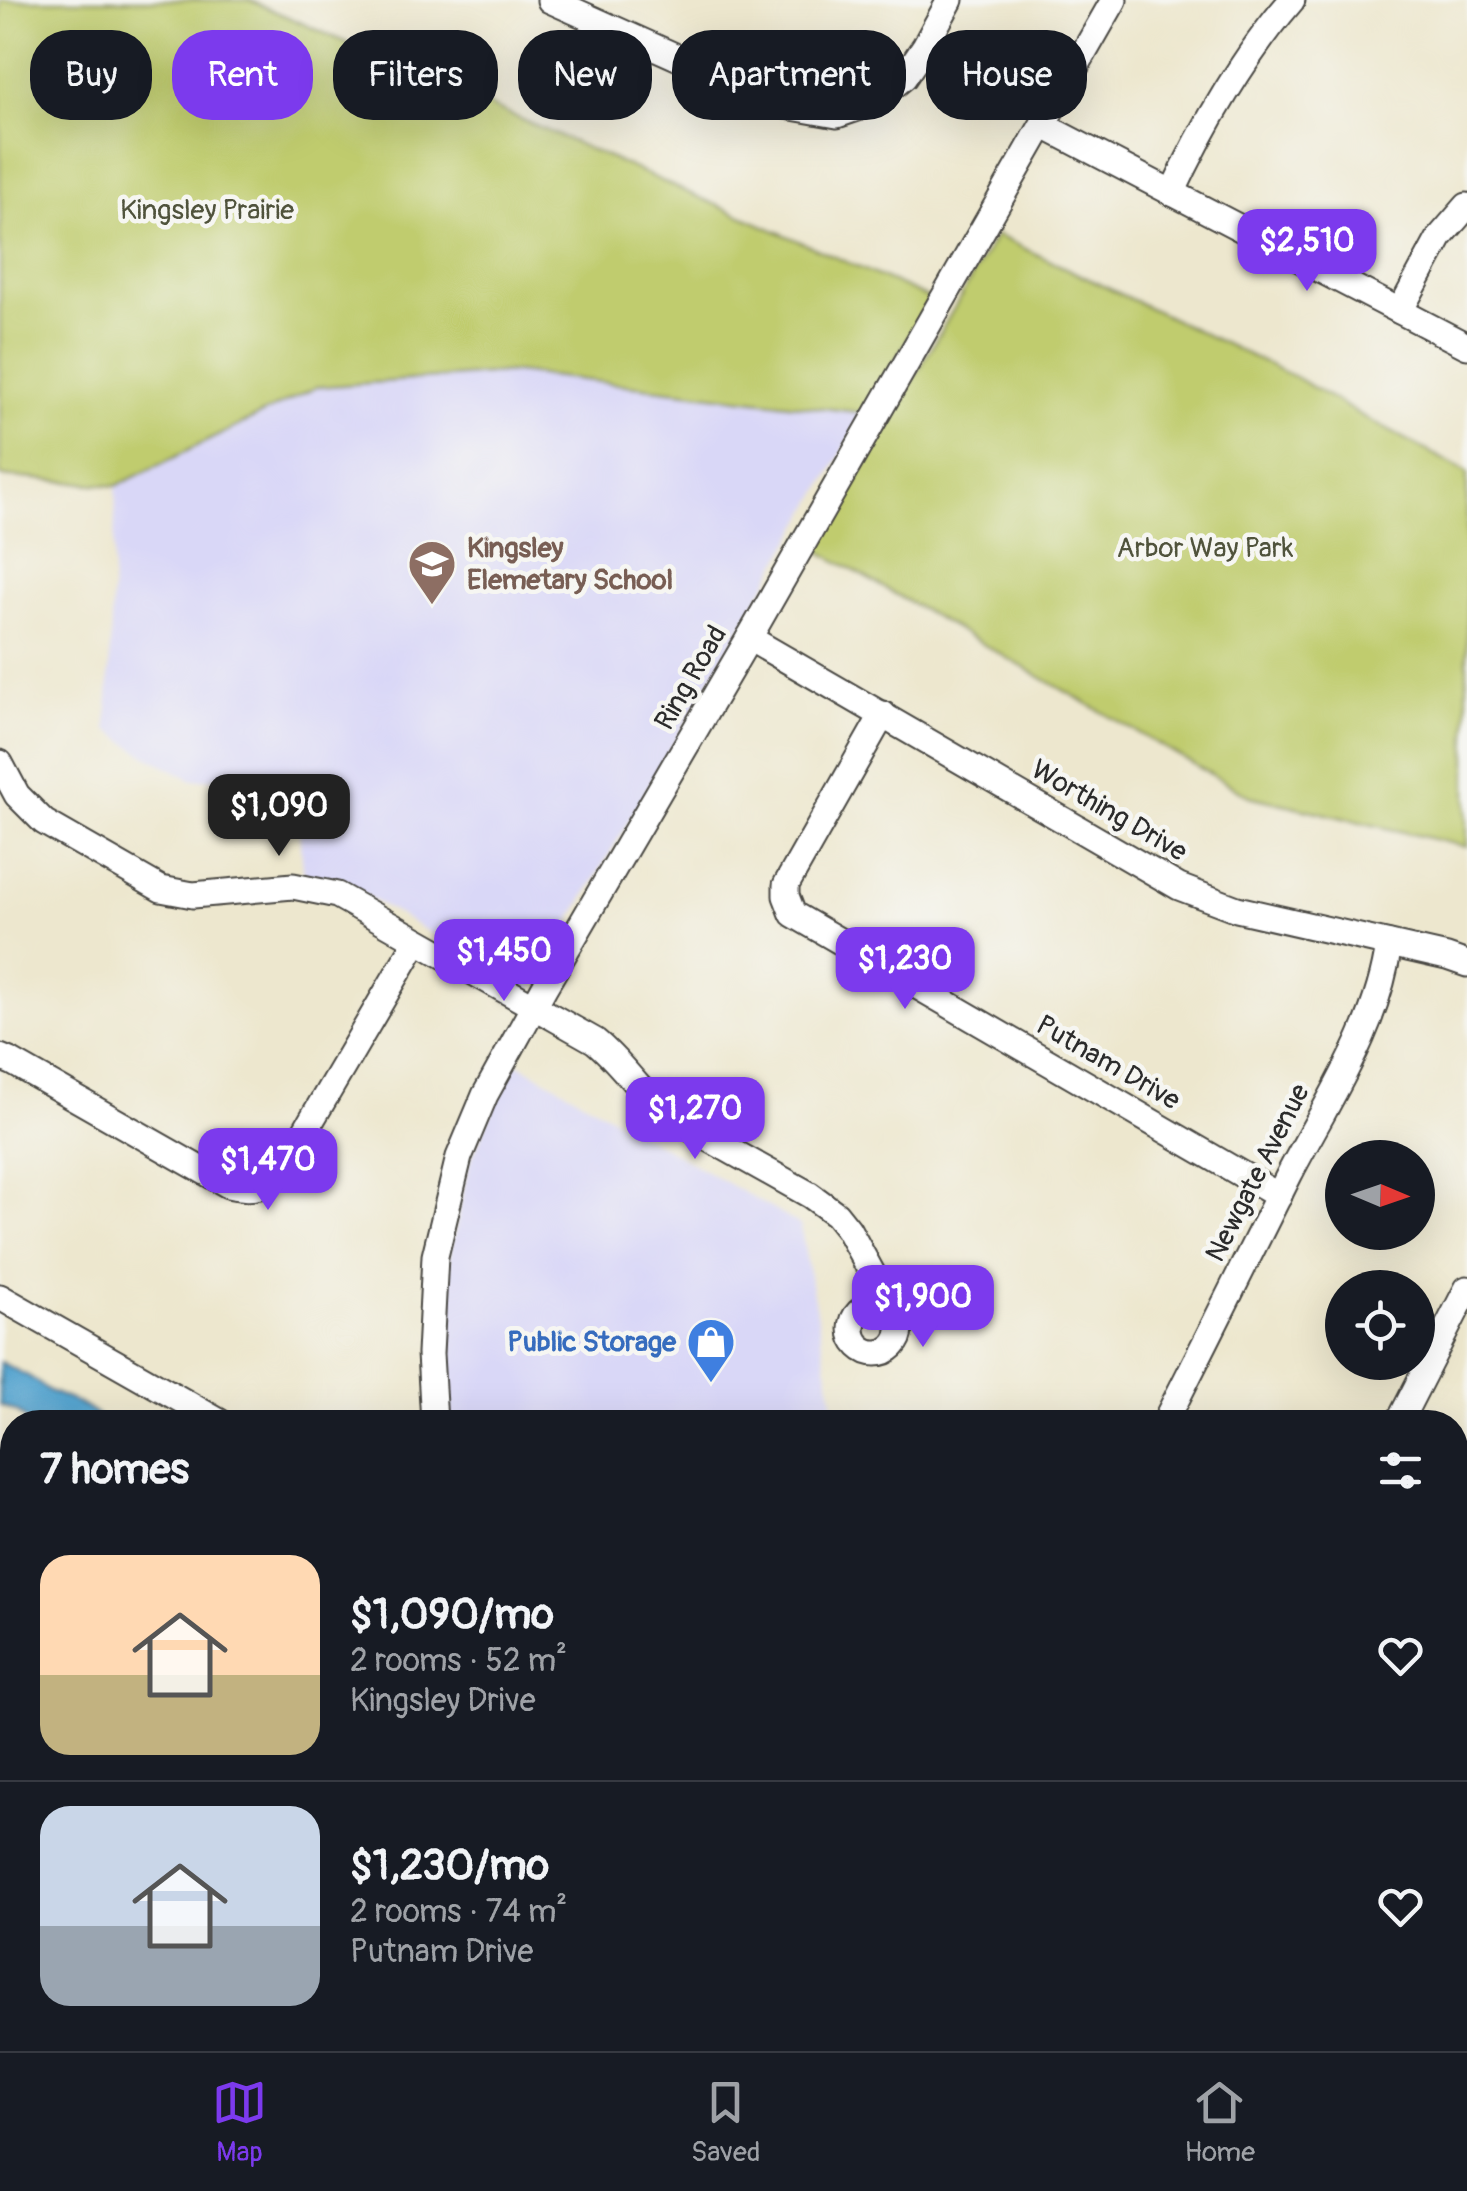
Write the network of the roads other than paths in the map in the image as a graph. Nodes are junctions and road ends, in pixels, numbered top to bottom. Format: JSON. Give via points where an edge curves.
{"nodes":[{"id":1,"x":550,"y":0,"type":"edge"},
{"id":2,"x":950,"y":0,"type":"edge"},
{"id":3,"x":1292,"y":0,"type":"edge"},
{"id":4,"x":1102,"y":5,"type":"edge"},
{"id":5,"x":1044,"y":126,"type":"junction"},
{"id":6,"x":1172,"y":193,"type":"junction"},
{"id":7,"x":1467,"y":206,"type":"edge"},
{"id":8,"x":1400,"y":311,"type":"junction"},
{"id":9,"x":1467,"y":346,"type":"edge"},
{"id":10,"x":750,"y":638,"type":"junction"},
{"id":11,"x":883,"y":714,"type":"junction"},
{"id":12,"x":0,"y":763,"type":"edge"},
{"id":13,"x":416,"y":942,"type":"junction"},
{"id":14,"x":1389,"y":944,"type":"junction"},
{"id":15,"x":1467,"y":964,"type":"edge"},
{"id":16,"x":534,"y":1006,"type":"junction"},
{"id":17,"x":0,"y":1057,"type":"edge"},
{"id":18,"x":1279,"y":1196,"type":"junction"},
{"id":19,"x":1467,"y":1289,"type":"edge"},
{"id":20,"x":0,"y":1297,"type":"edge"},
{"id":21,"x":872,"y":1306,"type":"dead end"},
{"id":22,"x":199,"y":1410,"type":"edge"},
{"id":23,"x":433,"y":1410,"type":"edge"},
{"id":24,"x":1171,"y":1410,"type":"edge"},
{"id":25,"x":1405,"y":1410,"type":"edge"}],
"edges":[{"from":1,"to":2,"type":"street","via":[[786,106],[837,115],[872,103],[904,76]]},
{"from":3,"to":6,"type":"street","via":[[1264,32]]},
{"from":4,"to":5,"type":"street","name":"Ring Road"},
{"from":5,"to":6,"type":"street"},
{"from":5,"to":10,"type":"street","name":"Ring Road"},
{"from":6,"to":8,"type":"street"},
{"from":7,"to":8,"type":"street","via":[[1440,238]]},
{"from":8,"to":9,"type":"street"},
{"from":10,"to":11,"type":"street","name":"Worthing Drive"},
{"from":10,"to":16,"type":"street","name":"Ring Road"},
{"from":11,"to":14,"type":"street","name":"Worthing Drive","via":[[1179,887],[1237,908]]},
{"from":11,"to":18,"type":"street","name":"Putnam Drive","via":[[786,885],[793,914]]},
{"from":12,"to":13,"type":"street","via":[[17,795],[44,822],[161,889],[193,895],[293,886],[337,896]]},
{"from":13,"to":16,"type":"street"},
{"from":13,"to":17,"type":"street","via":[[284,1167],[252,1190],[228,1185]]},
{"from":14,"to":15,"type":"street","name":"Worthing Drive"},
{"from":14,"to":18,"type":"street","name":"Newgate Avenue","via":[[1358,1044]]},
{"from":16,"to":21,"type":"street","via":[[595,1041],[667,1115],[836,1214],[873,1275]]},
{"from":16,"to":23,"type":"street","name":"Ring Road","via":[[459,1157],[435,1256]]},
{"from":18,"to":24,"type":"street","name":"Newgate Avenue"},
{"from":19,"to":25,"type":"street"},
{"from":20,"to":22,"type":"street"}]}
